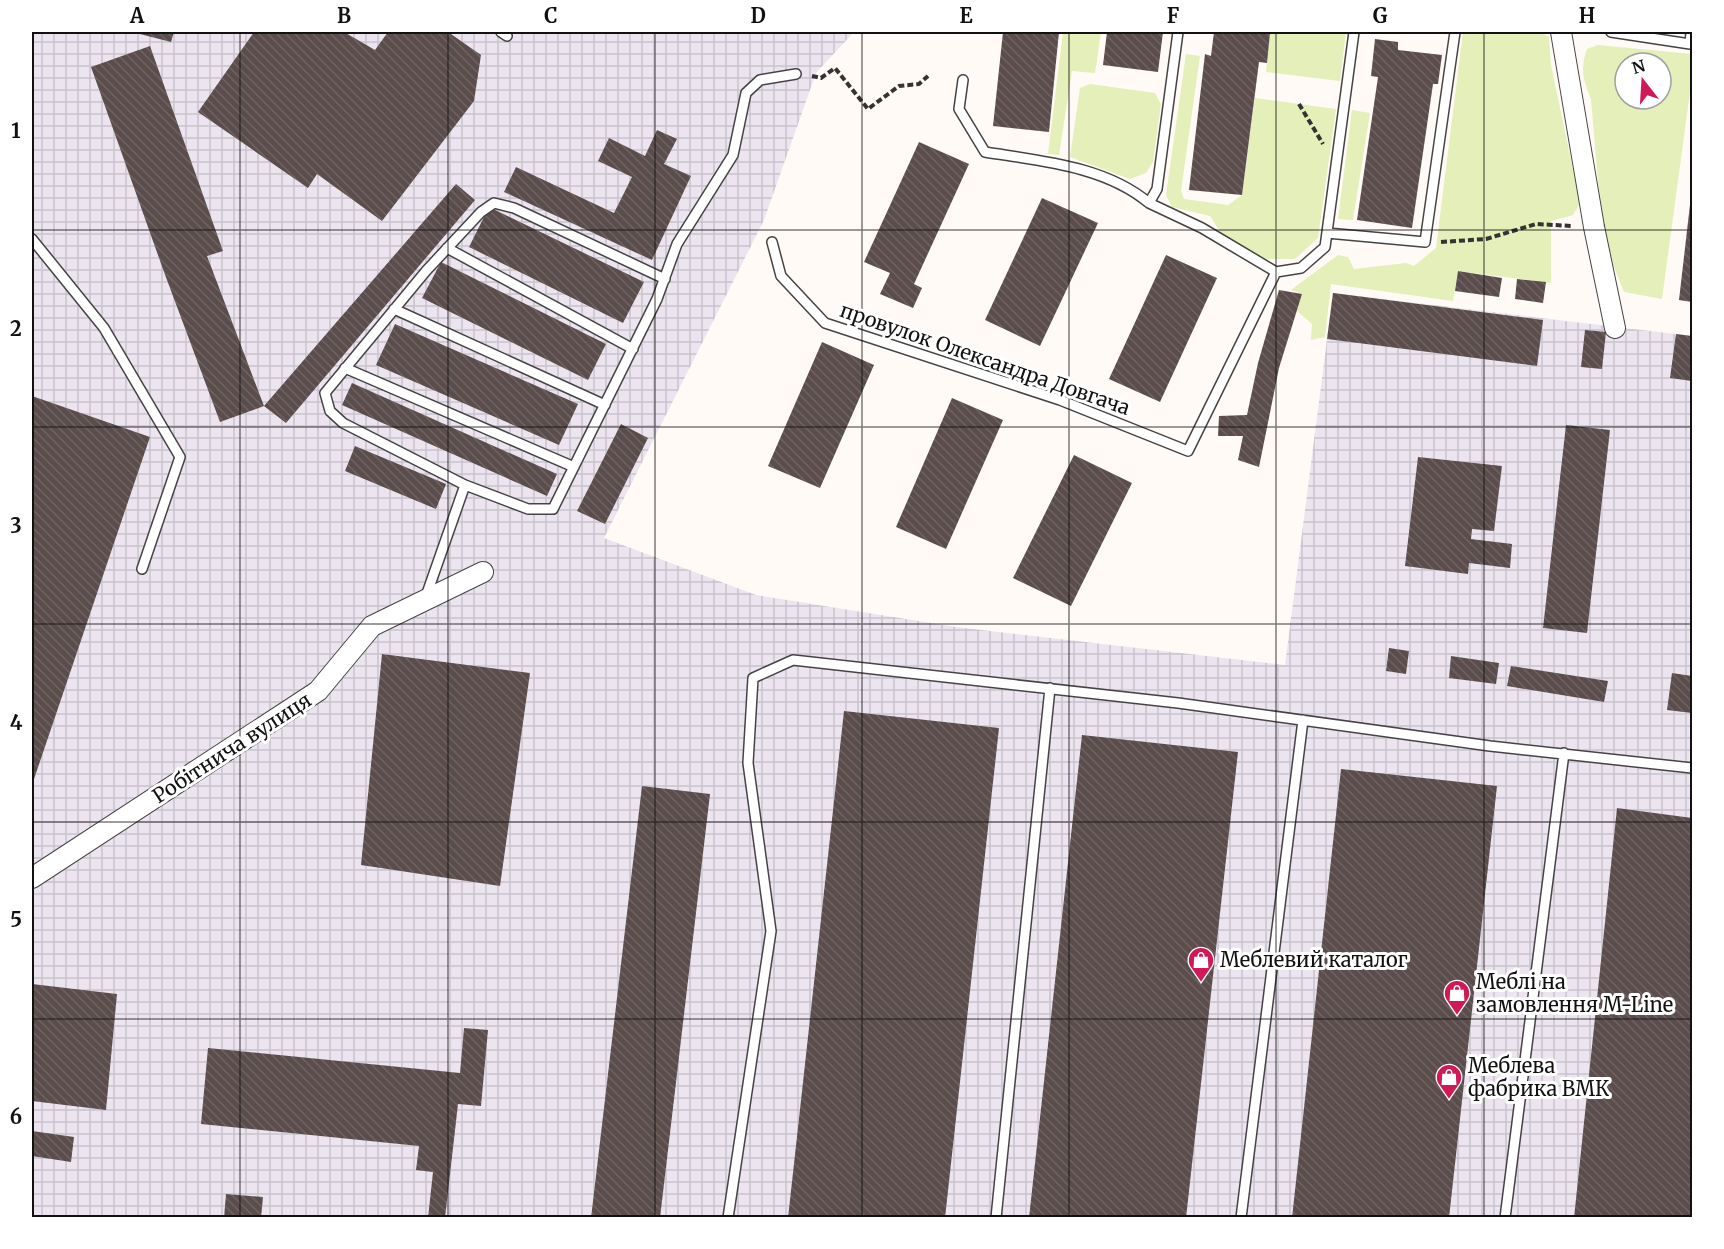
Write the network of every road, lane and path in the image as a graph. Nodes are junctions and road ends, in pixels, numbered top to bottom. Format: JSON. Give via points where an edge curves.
{"nodes":[{"id":1,"x":1178,"y":32,"type":"edge"},
{"id":2,"x":1354,"y":32,"type":"edge"},
{"id":3,"x":1455,"y":32,"type":"edge"},
{"id":4,"x":1561,"y":32,"type":"edge"},
{"id":5,"x":1611,"y":32,"type":"edge"},
{"id":6,"x":1691,"y":32,"type":"edge"},
{"id":7,"x":796,"y":75,"type":"joint"},
{"id":8,"x":928,"y":76,"type":"dead end"},
{"id":9,"x":963,"y":80,"type":"dead end"},
{"id":10,"x":1299,"y":104,"type":"dead end"},
{"id":11,"x":1336,"y":166,"type":"junction"},
{"id":12,"x":1149,"y":203,"type":"junction"},
{"id":13,"x":1594,"y":227,"type":"junction"},
{"id":14,"x":1327,"y":232,"type":"junction"},
{"id":15,"x":32,"y":239,"type":"edge"},
{"id":16,"x":772,"y":242,"type":"dead end"},
{"id":17,"x":1425,"y":242,"type":"junction"},
{"id":18,"x":447,"y":248,"type":"junction"},
{"id":19,"x":1276,"y":272,"type":"junction"},
{"id":20,"x":665,"y":279,"type":"junction"},
{"id":21,"x":394,"y":309,"type":"junction"},
{"id":22,"x":1615,"y":328,"type":"dead end"},
{"id":23,"x":633,"y":349,"type":"junction"},
{"id":24,"x":345,"y":368,"type":"junction"},
{"id":25,"x":605,"y":405,"type":"junction"},
{"id":26,"x":574,"y":467,"type":"junction"},
{"id":27,"x":465,"y":485,"type":"junction"},
{"id":28,"x":142,"y":569,"type":"dead end"},
{"id":29,"x":483,"y":572,"type":"dead end"},
{"id":30,"x":424,"y":601,"type":"junction"},
{"id":31,"x":1050,"y":688,"type":"junction"},
{"id":32,"x":1303,"y":720,"type":"junction"},
{"id":33,"x":1564,"y":753,"type":"junction"},
{"id":34,"x":1692,"y":768,"type":"edge"},
{"id":35,"x":32,"y":878,"type":"edge"},
{"id":36,"x":728,"y":1218,"type":"edge"},
{"id":37,"x":996,"y":1218,"type":"edge"},
{"id":38,"x":1241,"y":1218,"type":"edge"},
{"id":39,"x":1505,"y":1218,"type":"edge"}],
"edges":[{"from":1,"to":12,"type":"lane","via":[[1157,189]]},
{"from":2,"to":11,"type":"lane"},
{"from":3,"to":17,"type":"lane"},
{"from":4,"to":13,"type":"street"},
{"from":5,"to":6,"type":"lane","via":[[1690,44]]},
{"from":7,"to":8,"type":"path","via":[[821,78],[835,68],[868,109],[899,86],[919,84]]},
{"from":7,"to":20,"type":"lane","via":[[760,80],[746,93],[733,155],[677,244]]},
{"from":9,"to":12,"type":"lane","via":[[959,109],[985,152],[1061,164],[1131,188]]},
{"from":10,"to":11,"type":"path"},
{"from":11,"to":14,"type":"lane"},
{"from":12,"to":19,"type":"lane","via":[[1202,228]]},
{"from":13,"to":17,"type":"path","via":[[1536,224],[1486,239]]},
{"from":13,"to":22,"type":"street"},
{"from":14,"to":17,"type":"lane"},
{"from":14,"to":19,"type":"lane","via":[[1325,247],[1301,268]]},
{"from":15,"to":28,"type":"lane","via":[[104,328],[180,457]]},
{"from":16,"to":19,"type":"lane","name":"провулок Олександра Довгача","via":[[781,276],[825,323],[1060,400],[1188,451]]},
{"from":18,"to":20,"type":"lane","via":[[494,203],[514,207]]},
{"from":18,"to":21,"type":"lane"},
{"from":18,"to":23,"type":"lane"},
{"from":20,"to":23,"type":"lane"},
{"from":21,"to":24,"type":"lane"},
{"from":21,"to":25,"type":"lane"},
{"from":23,"to":25,"type":"lane"},
{"from":24,"to":26,"type":"lane"},
{"from":24,"to":27,"type":"lane","via":[[325,393],[330,411],[343,423]]},
{"from":25,"to":26,"type":"lane"},
{"from":26,"to":27,"type":"lane","via":[[553,510],[528,509]]},
{"from":27,"to":30,"type":"lane"},
{"from":29,"to":30,"type":"street","name":"Робітнича вулиця"},
{"from":30,"to":35,"type":"street","name":"Робітнича вулиця","via":[[372,626],[318,692]]},
{"from":31,"to":32,"type":"lane"},
{"from":31,"to":36,"type":"lane","via":[[793,660],[753,678],[748,763],[771,931]]},
{"from":31,"to":37,"type":"lane"},
{"from":32,"to":33,"type":"lane"},
{"from":32,"to":38,"type":"lane"},
{"from":33,"to":34,"type":"lane"},
{"from":33,"to":39,"type":"lane"}]}
